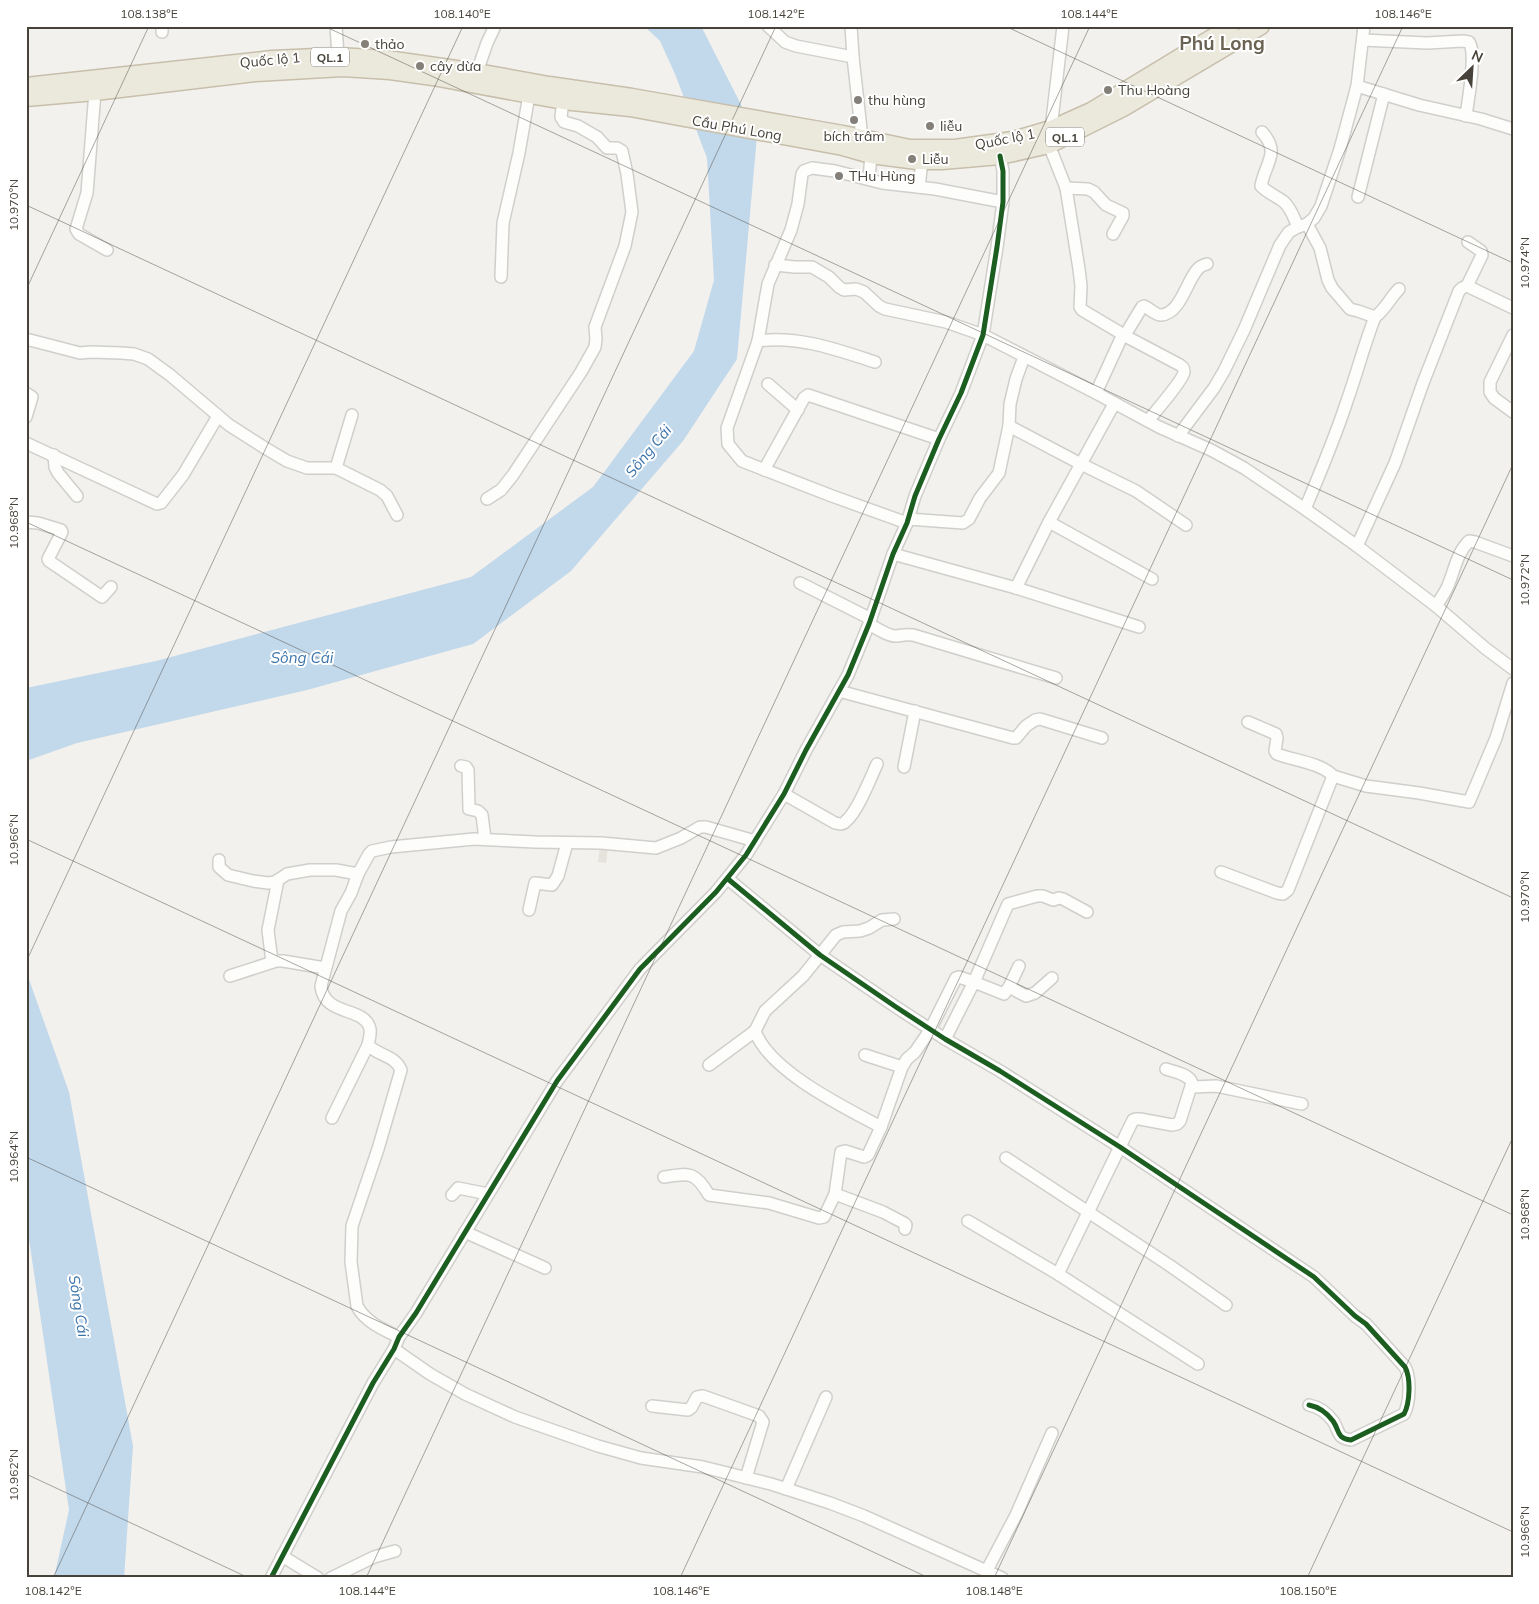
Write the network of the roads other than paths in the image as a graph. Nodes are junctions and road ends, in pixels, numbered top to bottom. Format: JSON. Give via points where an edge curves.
{"nodes":[{"id":1,"x":336,"y":26,"type":"edge"},
{"id":2,"x":495,"y":26,"type":"edge"},
{"id":3,"x":768,"y":26,"type":"edge"},
{"id":4,"x":851,"y":26,"type":"edge"},
{"id":5,"x":1063,"y":26,"type":"edge"},
{"id":6,"x":1230,"y":26,"type":"edge"},
{"id":7,"x":1261,"y":26,"type":"edge"},
{"id":8,"x":1364,"y":26,"type":"edge"},
{"id":9,"x":1362,"y":40,"type":"junction"},
{"id":10,"x":338,"y":56,"type":"junction"},
{"id":11,"x":853,"y":57,"type":"junction"},
{"id":12,"x":477,"y":72,"type":"junction"},
{"id":13,"x":26,"y":86,"type":"edge"},
{"id":14,"x":1357,"y":86,"type":"junction"},
{"id":15,"x":95,"y":92,"type":"junction"},
{"id":16,"x":1384,"y":94,"type":"junction"},
{"id":17,"x":529,"y":95,"type":"junction"},
{"id":18,"x":26,"y":98,"type":"edge"},
{"id":19,"x":563,"y":101,"type":"junction"},
{"id":20,"x":631,"y":102,"type":"junction"},
{"id":21,"x":1466,"y":116,"type":"junction"},
{"id":22,"x":1513,"y":129,"type":"edge"},
{"id":23,"x":1262,"y":132,"type":"dead end"},
{"id":24,"x":1050,"y":137,"type":"junction"},
{"id":25,"x":862,"y":138,"type":"junction"},
{"id":26,"x":843,"y":141,"type":"junction"},
{"id":27,"x":871,"y":154,"type":"junction"},
{"id":28,"x":1000,"y":156,"type":"junction"},
{"id":29,"x":922,"y":161,"type":"junction"},
{"id":30,"x":869,"y":180,"type":"junction"},
{"id":31,"x":919,"y":187,"type":"junction"},
{"id":32,"x":1066,"y":188,"type":"junction"},
{"id":33,"x":1358,"y":197,"type":"dead end"},
{"id":34,"x":1002,"y":202,"type":"junction"},
{"id":35,"x":1302,"y":226,"type":"junction"},
{"id":36,"x":1113,"y":234,"type":"dead end"},
{"id":37,"x":1468,"y":242,"type":"dead end"},
{"id":38,"x":107,"y":250,"type":"dead end"},
{"id":39,"x":1207,"y":264,"type":"dead end"},
{"id":40,"x":775,"y":265,"type":"junction"},
{"id":41,"x":501,"y":278,"type":"dead end"},
{"id":42,"x":1467,"y":286,"type":"junction"},
{"id":43,"x":1399,"y":290,"type":"dead end"},
{"id":44,"x":1513,"y":308,"type":"edge"},
{"id":45,"x":1375,"y":317,"type":"junction"},
{"id":46,"x":983,"y":335,"type":"junction"},
{"id":47,"x":1124,"y":335,"type":"junction"},
{"id":48,"x":1513,"y":335,"type":"edge"},
{"id":49,"x":26,"y":339,"type":"edge"},
{"id":50,"x":758,"y":341,"type":"junction"},
{"id":51,"x":1024,"y":357,"type":"junction"},
{"id":52,"x":875,"y":362,"type":"dead end"},
{"id":53,"x":768,"y":384,"type":"dead end"},
{"id":54,"x":26,"y":393,"type":"edge"},
{"id":55,"x":1096,"y":393,"type":"junction"},
{"id":56,"x":1114,"y":404,"type":"junction"},
{"id":57,"x":798,"y":410,"type":"junction"},
{"id":58,"x":1513,"y":412,"type":"edge"},
{"id":59,"x":352,"y":415,"type":"dead end"},
{"id":60,"x":218,"y":416,"type":"junction"},
{"id":61,"x":26,"y":417,"type":"edge"},
{"id":62,"x":1148,"y":421,"type":"junction"},
{"id":63,"x":1009,"y":426,"type":"junction"},
{"id":64,"x":1178,"y":436,"type":"junction"},
{"id":65,"x":939,"y":439,"type":"junction"},
{"id":66,"x":26,"y":443,"type":"edge"},
{"id":67,"x":54,"y":455,"type":"junction"},
{"id":68,"x":1080,"y":464,"type":"junction"},
{"id":69,"x":336,"y":468,"type":"junction"},
{"id":70,"x":764,"y":470,"type":"junction"},
{"id":71,"x":77,"y":496,"type":"dead end"},
{"id":72,"x":487,"y":499,"type":"dead end"},
{"id":73,"x":1306,"y":509,"type":"junction"},
{"id":74,"x":397,"y":515,"type":"dead end"},
{"id":75,"x":907,"y":520,"type":"junction"},
{"id":76,"x":26,"y":522,"type":"edge"},
{"id":77,"x":1049,"y":522,"type":"junction"},
{"id":78,"x":1186,"y":525,"type":"dead end"},
{"id":79,"x":1357,"y":546,"type":"junction"},
{"id":80,"x":894,"y":554,"type":"junction"},
{"id":81,"x":1513,"y":556,"type":"edge"},
{"id":82,"x":1152,"y":579,"type":"dead end"},
{"id":83,"x":800,"y":583,"type":"dead end"},
{"id":84,"x":110,"y":587,"type":"dead end"},
{"id":85,"x":1016,"y":588,"type":"junction"},
{"id":86,"x":1436,"y":606,"type":"junction"},
{"id":87,"x":870,"y":622,"type":"junction"},
{"id":88,"x":1138,"y":627,"type":"dead end"},
{"id":89,"x":1513,"y":669,"type":"edge"},
{"id":90,"x":1056,"y":678,"type":"dead end"},
{"id":91,"x":1513,"y":683,"type":"edge"},
{"id":92,"x":839,"y":691,"type":"junction"},
{"id":93,"x":915,"y":711,"type":"junction"},
{"id":94,"x":1248,"y":722,"type":"dead end"},
{"id":95,"x":1102,"y":738,"type":"dead end"},
{"id":96,"x":877,"y":764,"type":"dead end"},
{"id":97,"x":461,"y":766,"type":"dead end"},
{"id":98,"x":904,"y":766,"type":"dead end"},
{"id":99,"x":1334,"y":776,"type":"junction"},
{"id":100,"x":784,"y":794,"type":"junction"},
{"id":101,"x":485,"y":840,"type":"junction"},
{"id":102,"x":756,"y":841,"type":"junction"},
{"id":103,"x":567,"y":842,"type":"junction"},
{"id":104,"x":219,"y":860,"type":"dead end"},
{"id":105,"x":1221,"y":872,"type":"dead end"},
{"id":106,"x":358,"y":874,"type":"junction"},
{"id":107,"x":728,"y":879,"type":"junction"},
{"id":108,"x":278,"y":880,"type":"junction"},
{"id":109,"x":529,"y":910,"type":"dead end"},
{"id":110,"x":1087,"y":912,"type":"dead end"},
{"id":111,"x":894,"y":919,"type":"dead end"},
{"id":112,"x":820,"y":956,"type":"junction"},
{"id":113,"x":272,"y":962,"type":"junction"},
{"id":114,"x":1019,"y":966,"type":"dead end"},
{"id":115,"x":325,"y":968,"type":"junction"},
{"id":116,"x":230,"y":976,"type":"dead end"},
{"id":117,"x":1052,"y":978,"type":"dead end"},
{"id":118,"x":974,"y":982,"type":"junction"},
{"id":119,"x":1009,"y":987,"type":"junction"},
{"id":120,"x":756,"y":1030,"type":"junction"},
{"id":121,"x":930,"y":1030,"type":"junction"},
{"id":122,"x":945,"y":1040,"type":"junction"},
{"id":123,"x":368,"y":1045,"type":"junction"},
{"id":124,"x":865,"y":1055,"type":"dead end"},
{"id":125,"x":708,"y":1065,"type":"dead end"},
{"id":126,"x":902,"y":1067,"type":"junction"},
{"id":127,"x":1166,"y":1069,"type":"dead end"},
{"id":128,"x":1192,"y":1087,"type":"junction"},
{"id":129,"x":1302,"y":1104,"type":"dead end"},
{"id":130,"x":332,"y":1118,"type":"dead end"},
{"id":131,"x":881,"y":1127,"type":"junction"},
{"id":132,"x":1120,"y":1148,"type":"junction"},
{"id":133,"x":1006,"y":1158,"type":"dead end"},
{"id":134,"x":664,"y":1177,"type":"dead end"},
{"id":135,"x":488,"y":1194,"type":"junction"},
{"id":136,"x":835,"y":1194,"type":"junction"},
{"id":137,"x":452,"y":1195,"type":"dead end"},
{"id":138,"x":1088,"y":1213,"type":"junction"},
{"id":139,"x":968,"y":1221,"type":"dead end"},
{"id":140,"x":904,"y":1229,"type":"dead end"},
{"id":141,"x":465,"y":1232,"type":"junction"},
{"id":142,"x":545,"y":1268,"type":"dead end"},
{"id":143,"x":1058,"y":1274,"type":"junction"},
{"id":144,"x":1226,"y":1305,"type":"dead end"},
{"id":145,"x":399,"y":1337,"type":"junction"},
{"id":146,"x":394,"y":1349,"type":"junction"},
{"id":147,"x":1198,"y":1364,"type":"dead end"},
{"id":148,"x":826,"y":1397,"type":"dead end"},
{"id":149,"x":1309,"y":1405,"type":"dead end"},
{"id":150,"x":652,"y":1406,"type":"dead end"},
{"id":151,"x":1052,"y":1433,"type":"dead end"},
{"id":152,"x":746,"y":1478,"type":"junction"},
{"id":153,"x":786,"y":1489,"type":"junction"},
{"id":154,"x":394,"y":1551,"type":"dead end"},
{"id":155,"x":282,"y":1556,"type":"junction"},
{"id":156,"x":988,"y":1570,"type":"junction"},
{"id":157,"x":271,"y":1578,"type":"edge"},
{"id":158,"x":318,"y":1578,"type":"edge"},
{"id":159,"x":331,"y":1578,"type":"edge"},
{"id":160,"x":1002,"y":1578,"type":"edge"}],
"edges":[{"from":1,"to":10,"type":"street"},
{"from":2,"to":12,"type":"street"},
{"from":3,"to":11,"type":"street","via":[[790,44]]},
{"from":4,"to":11,"type":"street"},
{"from":5,"to":24,"type":"street"},
{"from":6,"to":24,"type":"highway","name":"Quốc lộ 1","number":"QL.1"},
{"from":7,"to":24,"type":"highway","name":"Quốc lộ 1","number":"QL.1","via":[[1123,108]]},
{"from":8,"to":9,"type":"street"},
{"from":9,"to":14,"type":"street"},
{"from":9,"to":21,"type":"street","via":[[1469,42],[1472,65]]},
{"from":10,"to":12,"type":"highway","name":"Quốc lộ 1","number":"QL.1"},
{"from":10,"to":13,"type":"highway","name":"Quốc lộ 1","number":"QL.1","via":[[264,60]]},
{"from":11,"to":25,"type":"street"},
{"from":12,"to":20,"type":"highway","name":"Quốc lộ 1","number":"QL.1"},
{"from":14,"to":16,"type":"street"},
{"from":14,"to":35,"type":"street","via":[[1321,206],[1314,218]]},
{"from":15,"to":17,"type":"highway","name":"Quốc lộ 1","number":"QL.1","via":[[247,73],[343,68],[433,77]]},
{"from":15,"to":18,"type":"highway","name":"Quốc lộ 1","number":"QL.1"},
{"from":15,"to":38,"type":"street","via":[[87,193],[76,229]]},
{"from":16,"to":21,"type":"street"},
{"from":16,"to":33,"type":"street"},
{"from":17,"to":19,"type":"highway","name":"Quốc lộ 1","number":"QL.1"},
{"from":17,"to":41,"type":"street","via":[[503,223]]},
{"from":19,"to":20,"type":"highway","name":"Quốc lộ 1","number":"QL.1"},
{"from":19,"to":72,"type":"street","via":[[561,117],[564,122],[597,137],[607,148],[622,151],[632,216],[625,246],[594,327],[594,347],[513,475],[501,490]]},
{"from":20,"to":26,"type":"highway","name":"Cầu Phú Long","number":"QL.1"},
{"from":21,"to":22,"type":"street"},
{"from":23,"to":35,"type":"street","via":[[1271,144],[1272,152],[1261,186],[1284,202]]},
{"from":24,"to":25,"type":"highway","name":"Quốc lộ 1","number":"QL.1","via":[[955,148],[910,148]]},
{"from":24,"to":28,"type":"highway","name":"Quốc lộ 1","number":"QL.1"},
{"from":24,"to":32,"type":"street"},
{"from":25,"to":26,"type":"highway","name":"Quốc lộ 1","number":"QL.1"},
{"from":26,"to":27,"type":"highway","name":"Quốc lộ 1","number":"QL.1"},
{"from":27,"to":29,"type":"highway","name":"Quốc lộ 1","number":"QL.1"},
{"from":27,"to":30,"type":"street"},
{"from":28,"to":29,"type":"highway","name":"Quốc lộ 1","number":"QL.1"},
{"from":28,"to":34,"type":"street"},
{"from":29,"to":31,"type":"street"},
{"from":30,"to":31,"type":"street"},
{"from":30,"to":40,"type":"street","via":[[835,171],[812,168],[804,171],[791,230]]},
{"from":31,"to":34,"type":"street"},
{"from":32,"to":36,"type":"street","via":[[1088,189],[1106,206],[1123,213]]},
{"from":32,"to":47,"type":"street","via":[[1081,286],[1080,306],[1086,314]]},
{"from":34,"to":46,"type":"street"},
{"from":35,"to":45,"type":"street","via":[[1320,248],[1332,288],[1348,307]]},
{"from":35,"to":64,"type":"street","via":[[1289,232],[1280,245],[1224,371]]},
{"from":37,"to":42,"type":"street","via":[[1482,255]]},
{"from":39,"to":47,"type":"street","via":[[1197,269],[1182,299],[1168,312],[1161,315],[1142,307]]},
{"from":40,"to":46,"type":"street","via":[[812,267],[844,290],[860,290],[885,309],[946,322]]},
{"from":40,"to":50,"type":"street","via":[[768,284]]},
{"from":42,"to":44,"type":"street"},
{"from":42,"to":79,"type":"street","via":[[1458,295],[1395,463]]},
{"from":43,"to":45,"type":"street"},
{"from":45,"to":73,"type":"street"},
{"from":46,"to":51,"type":"street"},
{"from":46,"to":65,"type":"street"},
{"from":47,"to":55,"type":"street"},
{"from":47,"to":62,"type":"street","via":[[1183,368],[1179,380]]},
{"from":48,"to":58,"type":"street","via":[[1490,382],[1494,398]]},
{"from":49,"to":60,"type":"street","via":[[80,353],[121,352],[148,359]]},
{"from":50,"to":52,"type":"street","via":[[769,339],[816,344]]},
{"from":50,"to":70,"type":"street","via":[[727,436],[728,444],[742,461]]},
{"from":51,"to":55,"type":"street"},
{"from":51,"to":63,"type":"street","via":[[1010,404]]},
{"from":53,"to":57,"type":"street"},
{"from":54,"to":61,"type":"street","via":[[32,396]]},
{"from":55,"to":56,"type":"street"},
{"from":56,"to":62,"type":"street"},
{"from":56,"to":68,"type":"street"},
{"from":57,"to":65,"type":"street","via":[[808,394]]},
{"from":57,"to":70,"type":"street"},
{"from":59,"to":69,"type":"street"},
{"from":60,"to":67,"type":"street","via":[[183,475],[157,504]]},
{"from":60,"to":69,"type":"street","via":[[287,462],[307,468]]},
{"from":62,"to":64,"type":"street"},
{"from":63,"to":68,"type":"street"},
{"from":63,"to":75,"type":"street","via":[[999,473],[969,519],[963,523]]},
{"from":64,"to":73,"type":"street","via":[[1244,468]]},
{"from":65,"to":75,"type":"street"},
{"from":66,"to":67,"type":"street"},
{"from":67,"to":71,"type":"street","via":[[58,473]]},
{"from":68,"to":77,"type":"street"},
{"from":68,"to":78,"type":"street","via":[[1136,491]]},
{"from":69,"to":74,"type":"street","via":[[380,490]]},
{"from":70,"to":75,"type":"street"},
{"from":73,"to":79,"type":"street"},
{"from":75,"to":80,"type":"street"},
{"from":76,"to":84,"type":"street","via":[[62,530],[49,561],[102,597]]},
{"from":77,"to":82,"type":"street"},
{"from":77,"to":85,"type":"street"},
{"from":79,"to":86,"type":"street"},
{"from":80,"to":85,"type":"street"},
{"from":80,"to":87,"type":"street"},
{"from":81,"to":86,"type":"street","via":[[1469,541],[1458,557],[1447,588]]},
{"from":83,"to":87,"type":"street"},
{"from":85,"to":88,"type":"street"},
{"from":86,"to":89,"type":"street"},
{"from":87,"to":90,"type":"street","via":[[892,635],[913,635]]},
{"from":87,"to":92,"type":"street"},
{"from":91,"to":99,"type":"street","via":[[1496,738],[1469,802],[1366,786]]},
{"from":92,"to":93,"type":"street"},
{"from":92,"to":100,"type":"street"},
{"from":93,"to":95,"type":"street","via":[[1013,738],[1030,722],[1040,719]]},
{"from":93,"to":98,"type":"street"},
{"from":94,"to":99,"type":"street","via":[[1276,734],[1276,754],[1314,765]]},
{"from":96,"to":100,"type":"street","via":[[855,809],[842,824]]},
{"from":97,"to":101,"type":"street","via":[[468,770],[469,808],[482,815]]},
{"from":99,"to":105,"type":"street","via":[[1288,890],[1283,894],[1277,893]]},
{"from":100,"to":102,"type":"street"},
{"from":101,"to":103,"type":"street"},
{"from":101,"to":106,"type":"street","via":[[372,850]]},
{"from":102,"to":103,"type":"street","via":[[700,827],[656,848]]},
{"from":102,"to":107,"type":"street"},
{"from":103,"to":109,"type":"street","via":[[558,876],[552,885],[535,883]]},
{"from":104,"to":108,"type":"street","via":[[219,868],[228,876],[253,882],[273,883]]},
{"from":106,"to":108,"type":"street","via":[[310,870],[287,874]]},
{"from":106,"to":115,"type":"street","via":[[341,911]]},
{"from":107,"to":112,"type":"street"},
{"from":107,"to":135,"type":"street","via":[[640,969],[557,1081]]},
{"from":108,"to":113,"type":"street","via":[[268,930]]},
{"from":110,"to":118,"type":"street","via":[[1063,899],[1043,896],[1008,904]]},
{"from":111,"to":112,"type":"street","via":[[839,933]]},
{"from":112,"to":120,"type":"street","via":[[765,1011]]},
{"from":112,"to":121,"type":"street"},
{"from":113,"to":115,"type":"street"},
{"from":113,"to":116,"type":"street"},
{"from":114,"to":119,"type":"street"},
{"from":115,"to":123,"type":"street","via":[[322,994],[335,1008],[365,1020],[370,1027]]},
{"from":117,"to":119,"type":"street","via":[[1030,996],[1023,996]]},
{"from":118,"to":119,"type":"street","via":[[1004,994]]},
{"from":118,"to":121,"type":"street","via":[[956,978]]},
{"from":118,"to":122,"type":"street"},
{"from":120,"to":125,"type":"street"},
{"from":120,"to":131,"type":"street","via":[[762,1046],[784,1067],[822,1096]]},
{"from":121,"to":122,"type":"street"},
{"from":121,"to":126,"type":"street"},
{"from":122,"to":132,"type":"street","via":[[1000,1071]]},
{"from":123,"to":130,"type":"street"},
{"from":123,"to":145,"type":"street","via":[[394,1060],[401,1070],[352,1226],[351,1262],[360,1312]]},
{"from":124,"to":126,"type":"street"},
{"from":126,"to":131,"type":"street"},
{"from":127,"to":128,"type":"street","via":[[1191,1078]]},
{"from":128,"to":129,"type":"street","via":[[1216,1086]]},
{"from":128,"to":132,"type":"street","via":[[1177,1124],[1133,1120]]},
{"from":131,"to":136,"type":"street","via":[[866,1157],[841,1152]]},
{"from":132,"to":138,"type":"street"},
{"from":132,"to":149,"type":"street","via":[[1314,1277],[1366,1324],[1408,1373],[1408,1407],[1404,1414],[1351,1440],[1339,1435],[1334,1422],[1319,1407]]},
{"from":133,"to":138,"type":"street"},
{"from":134,"to":136,"type":"street","via":[[690,1175],[701,1182],[709,1196],[769,1202],[819,1218],[826,1214]]},
{"from":135,"to":137,"type":"street","via":[[458,1188]]},
{"from":135,"to":141,"type":"street"},
{"from":136,"to":140,"type":"street","via":[[883,1212],[904,1223]]},
{"from":138,"to":143,"type":"street"},
{"from":138,"to":144,"type":"street"},
{"from":139,"to":143,"type":"street"},
{"from":141,"to":142,"type":"street"},
{"from":141,"to":145,"type":"street"},
{"from":143,"to":147,"type":"street"},
{"from":145,"to":146,"type":"street"},
{"from":146,"to":152,"type":"street","via":[[465,1394],[524,1420],[641,1458],[703,1467]]},
{"from":146,"to":155,"type":"street"},
{"from":148,"to":153,"type":"street"},
{"from":150,"to":152,"type":"street","via":[[688,1410],[698,1397],[703,1396],[759,1416],[763,1422]]},
{"from":151,"to":156,"type":"street"},
{"from":152,"to":153,"type":"street"},
{"from":153,"to":156,"type":"street","via":[[864,1516]]},
{"from":154,"to":159,"type":"street"},
{"from":155,"to":157,"type":"street"},
{"from":155,"to":158,"type":"street"},
{"from":156,"to":160,"type":"street"}]}
